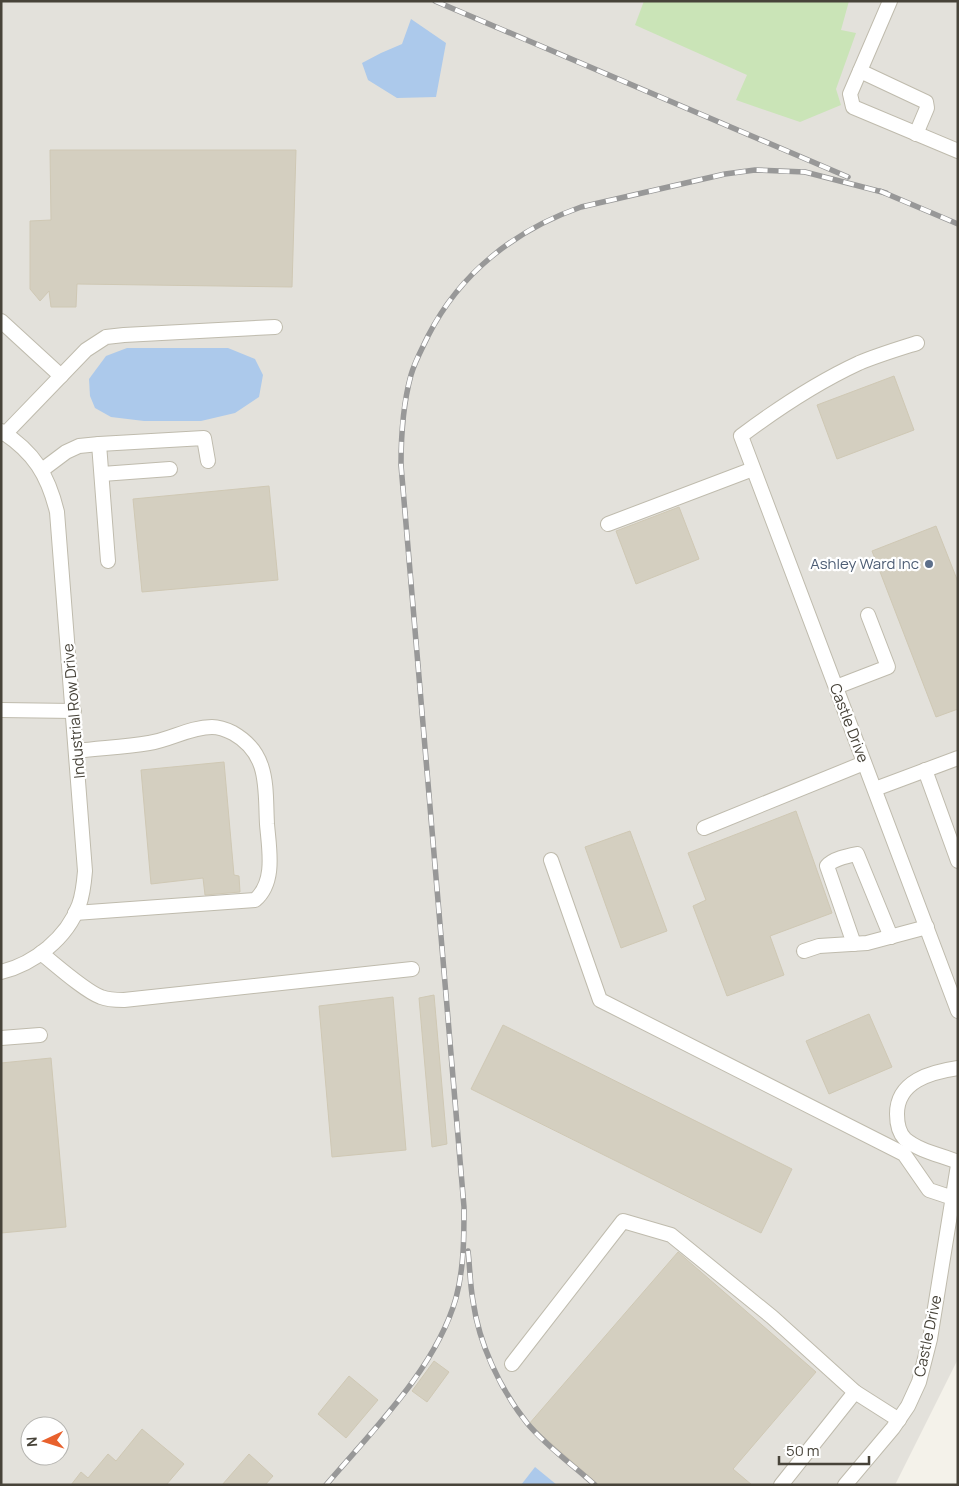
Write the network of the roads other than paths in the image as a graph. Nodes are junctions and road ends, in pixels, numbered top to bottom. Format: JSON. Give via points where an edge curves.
{"nodes":[{"id":1,"x":890,"y":1,"type":"edge"},
{"id":2,"x":860,"y":71,"type":"junction"},
{"id":3,"x":916,"y":134,"type":"junction"},
{"id":4,"x":958,"y":151,"type":"edge"},
{"id":5,"x":1,"y":320,"type":"edge"},
{"id":6,"x":276,"y":327,"type":"dead end"},
{"id":7,"x":917,"y":343,"type":"dead end"},
{"id":8,"x":61,"y":376,"type":"junction"},
{"id":9,"x":3,"y":432,"type":"edge"},
{"id":10,"x":99,"y":444,"type":"junction"},
{"id":11,"x":208,"y":461,"type":"dead end"},
{"id":12,"x":170,"y":469,"type":"dead end"},
{"id":13,"x":753,"y":469,"type":"junction"},
{"id":14,"x":42,"y":470,"type":"junction"},
{"id":15,"x":102,"y":474,"type":"junction"},
{"id":16,"x":608,"y":524,"type":"dead end"},
{"id":17,"x":108,"y":561,"type":"dead end"},
{"id":18,"x":868,"y":615,"type":"dead end"},
{"id":19,"x":836,"y":687,"type":"junction"},
{"id":20,"x":1,"y":710,"type":"edge"},
{"id":21,"x":74,"y":711,"type":"junction"},
{"id":22,"x":77,"y":751,"type":"junction"},
{"id":23,"x":958,"y":758,"type":"edge"},
{"id":24,"x":864,"y":763,"type":"junction"},
{"id":25,"x":925,"y":770,"type":"junction"},
{"id":26,"x":875,"y":789,"type":"junction"},
{"id":27,"x":704,"y":828,"type":"dead end"},
{"id":28,"x":551,"y":860,"type":"dead end"},
{"id":29,"x":958,"y":861,"type":"edge"},
{"id":30,"x":75,"y":913,"type":"junction"},
{"id":31,"x":927,"y":927,"type":"junction"},
{"id":32,"x":890,"y":937,"type":"junction"},
{"id":33,"x":854,"y":944,"type":"junction"},
{"id":34,"x":804,"y":951,"type":"dead end"},
{"id":35,"x":41,"y":953,"type":"junction"},
{"id":36,"x":412,"y":969,"type":"dead end"},
{"id":37,"x":1,"y":972,"type":"edge"},
{"id":38,"x":958,"y":1010,"type":"edge"},
{"id":39,"x":40,"y":1035,"type":"dead end"},
{"id":40,"x":1,"y":1038,"type":"edge"},
{"id":41,"x":958,"y":1068,"type":"edge"},
{"id":42,"x":958,"y":1164,"type":"edge"},
{"id":43,"x":952,"y":1198,"type":"junction"},
{"id":44,"x":512,"y":1364,"type":"dead end"},
{"id":45,"x":855,"y":1392,"type":"junction"},
{"id":46,"x":899,"y":1420,"type":"junction"},
{"id":47,"x":781,"y":1485,"type":"edge"},
{"id":48,"x":845,"y":1485,"type":"edge"}],
"edges":[{"from":1,"to":2,"type":"street"},
{"from":2,"to":3,"type":"street","via":[[850,94],[853,106]]},
{"from":2,"to":3,"type":"street","via":[[926,102],[927,108]]},
{"from":3,"to":4,"type":"street"},
{"from":5,"to":8,"type":"street"},
{"from":6,"to":8,"type":"street","via":[[106,337],[86,350]]},
{"from":7,"to":13,"type":"street","name":"Castle Drive","via":[[858,364],[808,391],[741,436]]},
{"from":8,"to":9,"type":"street"},
{"from":9,"to":14,"type":"street","name":"Industrial Row Drive","via":[[19,443]]},
{"from":10,"to":11,"type":"street","via":[[204,438]]},
{"from":10,"to":14,"type":"street","via":[[79,446]]},
{"from":10,"to":15,"type":"street"},
{"from":12,"to":15,"type":"street"},
{"from":13,"to":16,"type":"street"},
{"from":13,"to":19,"type":"street","name":"Castle Drive"},
{"from":14,"to":21,"type":"street","name":"Industrial Row Drive","via":[[57,512]]},
{"from":15,"to":17,"type":"street"},
{"from":18,"to":19,"type":"street","via":[[888,667]]},
{"from":19,"to":24,"type":"street","name":"Castle Drive"},
{"from":20,"to":21,"type":"street"},
{"from":21,"to":22,"type":"street","name":"Industrial Row Drive"},
{"from":22,"to":30,"type":"street","name":"Industrial Row Drive","via":[[85,871]]},
{"from":22,"to":30,"type":"street","via":[[150,743],[212,727],[226,729],[239,737],[250,745],[261,761],[270,872],[255,900]]},
{"from":23,"to":25,"type":"street"},
{"from":24,"to":26,"type":"street","name":"Castle Drive"},
{"from":24,"to":27,"type":"street"},
{"from":25,"to":26,"type":"street"},
{"from":25,"to":29,"type":"street"},
{"from":26,"to":31,"type":"street","name":"Castle Drive"},
{"from":28,"to":43,"type":"street","via":[[600,1000],[904,1154],[929,1190]]},
{"from":30,"to":35,"type":"street","name":"Industrial Row Drive","via":[[66,928]]},
{"from":31,"to":32,"type":"street"},
{"from":31,"to":38,"type":"street","name":"Castle Drive"},
{"from":32,"to":33,"type":"street"},
{"from":32,"to":33,"type":"street","via":[[857,854],[849,855],[827,866]]},
{"from":33,"to":34,"type":"street","via":[[819,946]]},
{"from":35,"to":36,"type":"street","via":[[89,990],[109,1000]]},
{"from":35,"to":37,"type":"street","name":"Industrial Row Drive","via":[[26,963]]},
{"from":39,"to":40,"type":"street"},
{"from":41,"to":42,"type":"street","via":[[926,1076],[912,1084],[897,1104],[899,1130],[904,1138]]},
{"from":42,"to":43,"type":"street","name":"Castle Drive"},
{"from":43,"to":46,"type":"street","name":"Castle Drive","via":[[924,1365]]},
{"from":44,"to":45,"type":"street","via":[[624,1221],[671,1235],[772,1316]]},
{"from":45,"to":46,"type":"street"},
{"from":45,"to":47,"type":"street"},
{"from":46,"to":48,"type":"street","name":"Castle Drive"}]}
